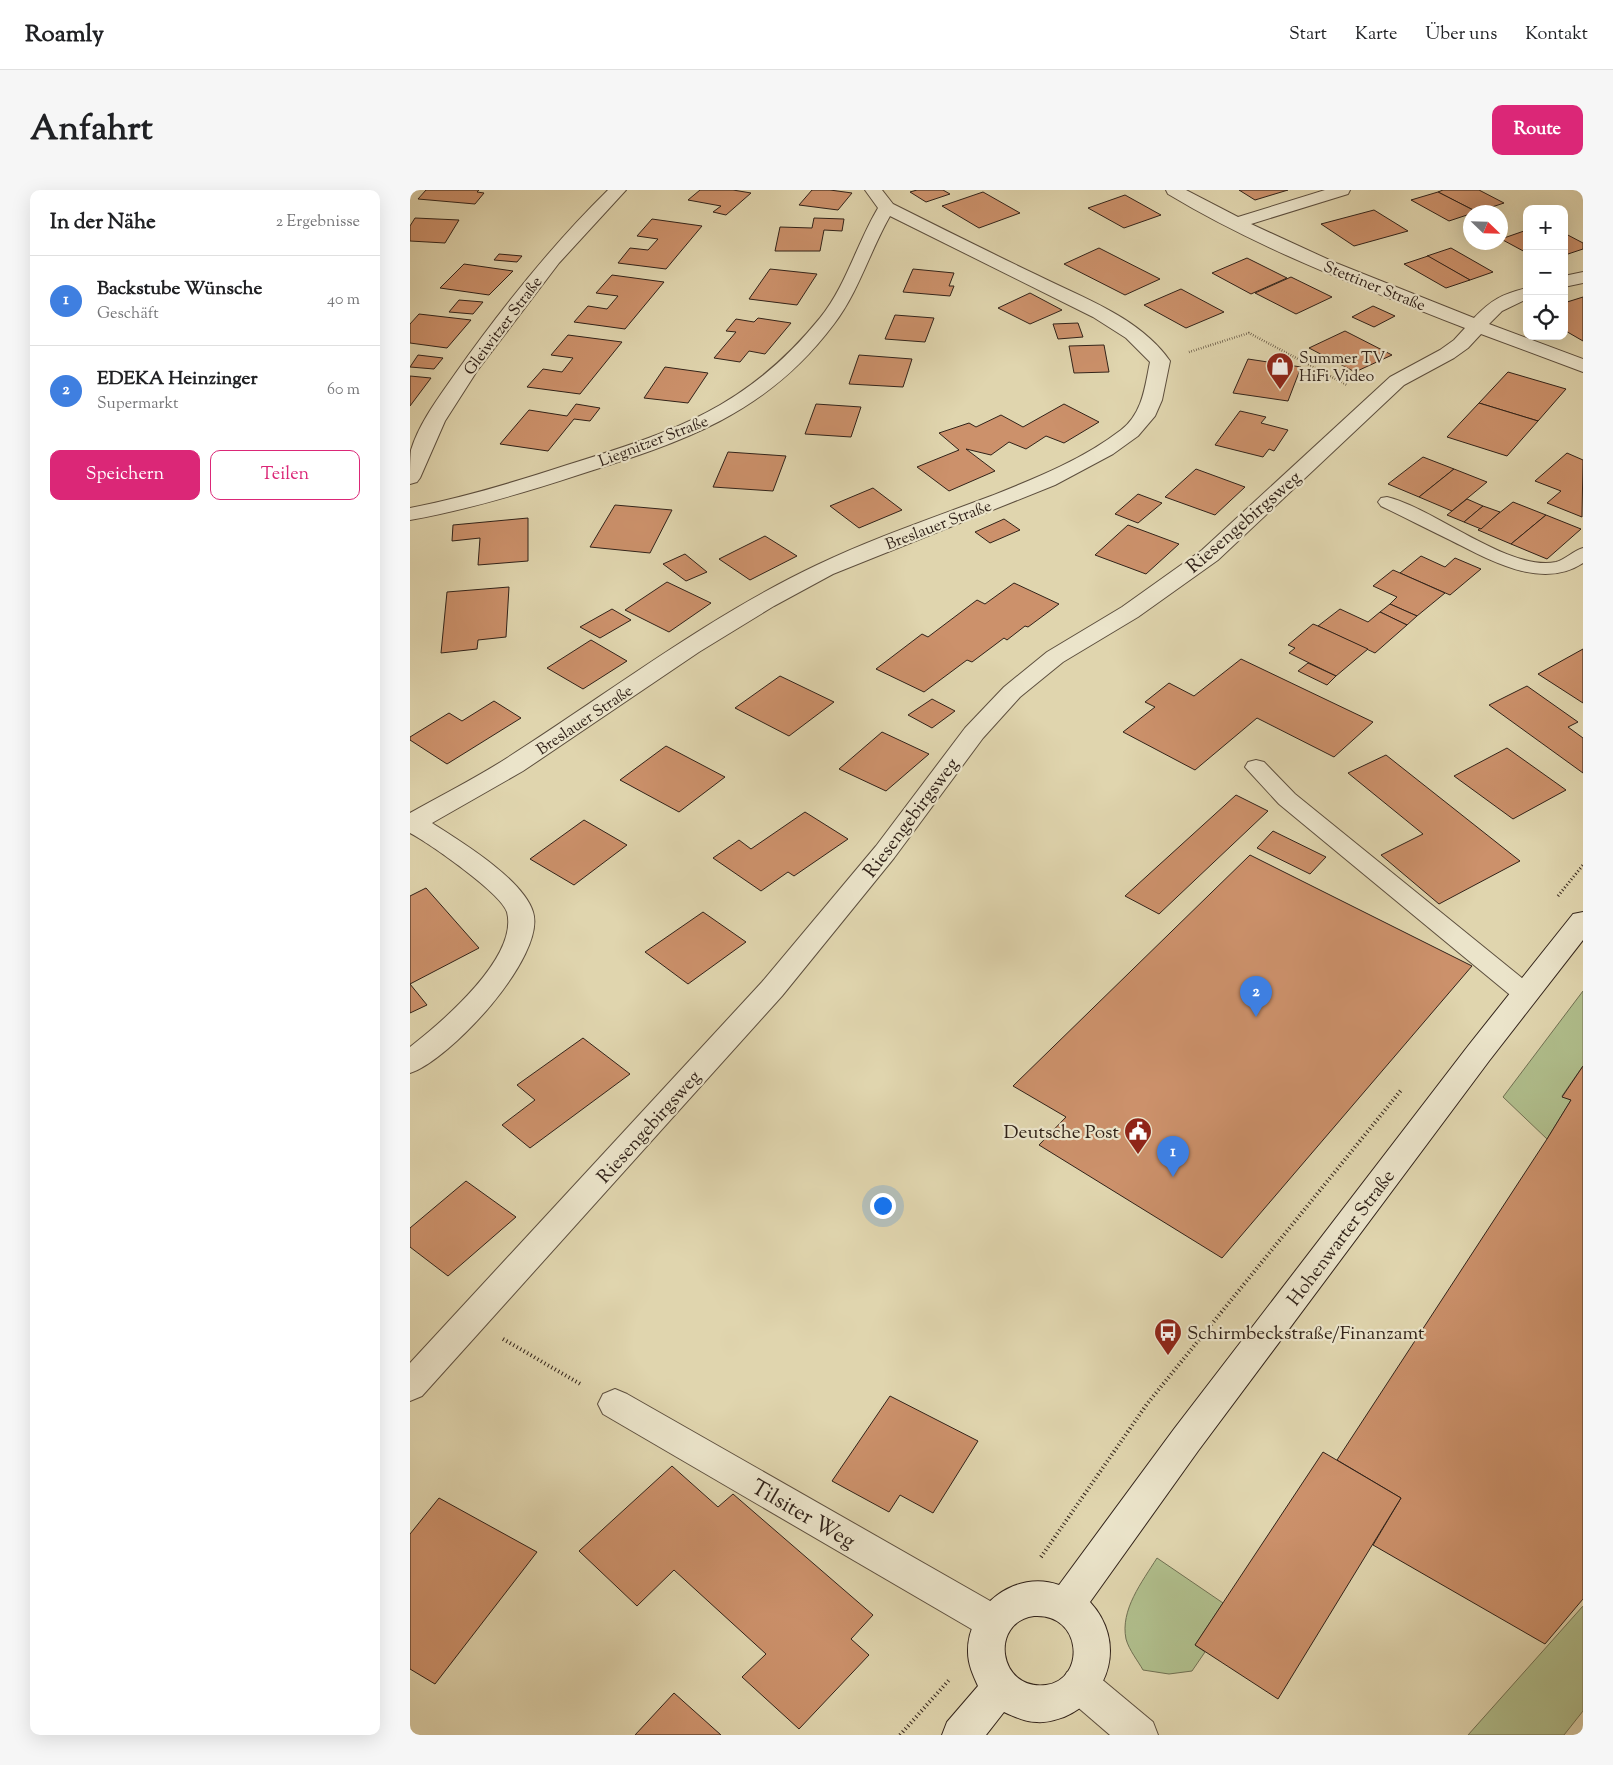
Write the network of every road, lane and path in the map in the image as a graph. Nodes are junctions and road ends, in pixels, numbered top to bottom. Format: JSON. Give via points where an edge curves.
{"nodes":[{"id":1,"x":618,"y":190,"type":"edge"},
{"id":2,"x":873,"y":190,"type":"edge"},
{"id":3,"x":1174,"y":190,"type":"edge"},
{"id":4,"x":1342,"y":190,"type":"edge"},
{"id":5,"x":887,"y":208,"type":"junction"},
{"id":6,"x":1236,"y":223,"type":"junction"},
{"id":7,"x":1583,"y":277,"type":"edge"},
{"id":8,"x":1568,"y":281,"type":"edge"},
{"id":9,"x":1523,"y":295,"type":"edge"},
{"id":10,"x":1478,"y":326,"type":"junction"},
{"id":11,"x":1160,"y":361,"type":"junction"},
{"id":12,"x":1583,"y":366,"type":"edge"},
{"id":13,"x":1375,"y":400,"type":"junction"},
{"id":14,"x":410,"y":478,"type":"edge"},
{"id":15,"x":1387,"y":502,"type":"dead end"},
{"id":16,"x":410,"y":514,"type":"edge"},
{"id":17,"x":1583,"y":554,"type":"edge"},
{"id":18,"x":1256,"y":767,"type":"dead end"},
{"id":19,"x":411,"y":823,"type":"edge"},
{"id":20,"x":1583,"y":865,"type":"edge"},
{"id":21,"x":1551,"y":904,"type":"dead end"},
{"id":22,"x":1583,"y":921,"type":"edge"},
{"id":23,"x":1524,"y":993,"type":"junction"},
{"id":24,"x":410,"y":1062,"type":"edge"},
{"id":25,"x":1408,"y":1081,"type":"dead end"},
{"id":26,"x":470,"y":1320,"type":"junction"},
{"id":27,"x":578,"y":1382,"type":"dead end"},
{"id":28,"x":410,"y":1386,"type":"edge"},
{"id":29,"x":615,"y":1404,"type":"dead end"},
{"id":30,"x":1066,"y":1606,"type":"junction"},
{"id":31,"x":995,"y":1623,"type":"junction"},
{"id":32,"x":1080,"y":1685,"type":"junction"},
{"id":33,"x":1001,"y":1687,"type":"junction"},
{"id":34,"x":900,"y":1735,"type":"edge"},
{"id":35,"x":961,"y":1735,"type":"edge"},
{"id":36,"x":1139,"y":1735,"type":"edge"}],
"edges":[{"from":1,"to":14,"type":"street","name":"Gleiwitzer Straße","via":[[551,261],[469,367],[424,440]]},
{"from":2,"to":5,"type":"street"},
{"from":3,"to":6,"type":"street","name":"Stettiner Straße"},
{"from":4,"to":6,"type":"street"},
{"from":5,"to":11,"type":"street","via":[[1114,321],[1148,346]]},
{"from":5,"to":16,"type":"street","name":"Liegnitzer Straße","via":[[874,227],[844,296],[828,320],[783,370],[747,398],[678,434],[614,457],[511,489]]},
{"from":6,"to":10,"type":"street","name":"Stettiner Straße","via":[[1344,274]]},
{"from":7,"to":8,"type":"street"},
{"from":9,"to":10,"type":"street","name":"Riesengebirgsweg","via":[[1495,307]]},
{"from":10,"to":12,"type":"street","name":"Stettiner Straße"},
{"from":10,"to":13,"type":"street","name":"Riesengebirgsweg","via":[[1461,344],[1397,381]]},
{"from":11,"to":13,"type":"path","via":[[1249,333]]},
{"from":11,"to":19,"type":"street","name":"Breslauer Straße","via":[[1146,416],[1106,450],[1048,481],[825,569],[691,647],[514,766]]},
{"from":13,"to":26,"type":"street","name":"Riesengebirgsweg","via":[[1210,555],[1130,612],[1055,657],[1012,692],[974,733],[886,852],[772,989]]},
{"from":15,"to":17,"type":"lane","via":[[1505,560],[1526,567],[1553,569],[1576,561]]},
{"from":18,"to":23,"type":"lane","via":[[1294,805]]},
{"from":19,"to":24,"type":"street","via":[[505,891],[521,912],[521,925],[512,957],[487,991],[465,1016]]},
{"from":20,"to":21,"type":"path"},
{"from":22,"to":23,"type":"street","name":"Hohenwarter Straße"},
{"from":23,"to":30,"type":"street","name":"Hohenwarter Straße","via":[[1109,1544]]},
{"from":25,"to":31,"type":"path","via":[[1147,1404]]},
{"from":26,"to":27,"type":"path"},
{"from":26,"to":28,"type":"street","name":"Riesengebirgsweg"},
{"from":29,"to":31,"type":"street","name":"Tilsiter Weg"},
{"from":30,"to":31,"type":"street","via":[[1036,1598],[1014,1604]]},
{"from":30,"to":32,"type":"street","via":[[1085,1624],[1092,1644],[1090,1667]]},
{"from":31,"to":33,"type":"street","via":[[984,1648],[988,1667]]},
{"from":31,"to":34,"type":"path"},
{"from":32,"to":33,"type":"street","via":[[1058,1699],[1040,1703],[1017,1698]]},
{"from":32,"to":36,"type":"street"},
{"from":33,"to":35,"type":"street"}]}
